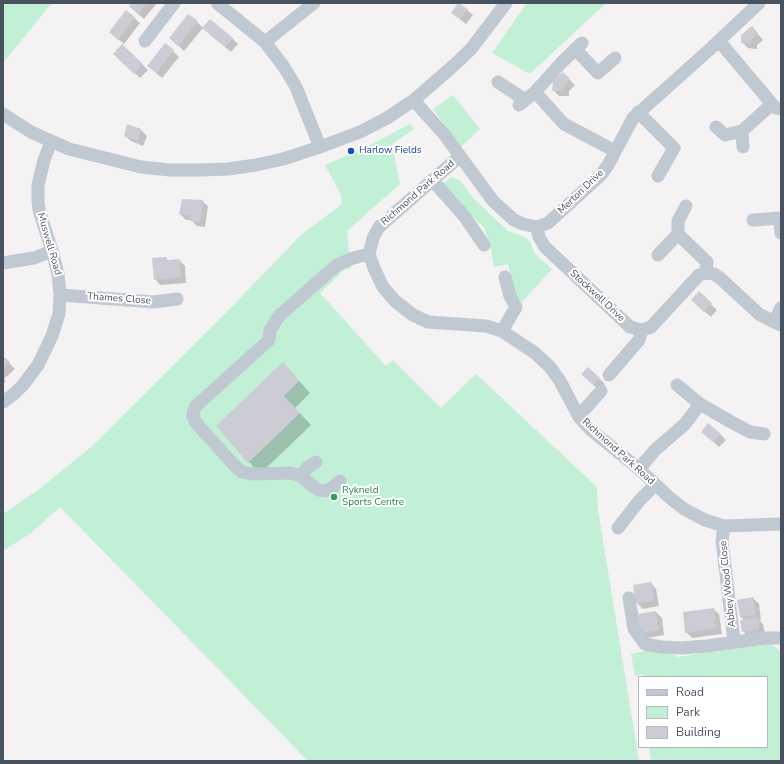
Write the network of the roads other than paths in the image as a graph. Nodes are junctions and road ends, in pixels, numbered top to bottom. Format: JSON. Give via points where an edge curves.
{"nodes":[{"id":1,"x":174,"y":3,"type":"edge"},
{"id":2,"x":217,"y":3,"type":"edge"},
{"id":3,"x":314,"y":3,"type":"edge"},
{"id":4,"x":506,"y":3,"type":"edge"},
{"id":5,"x":759,"y":3,"type":"edge"},
{"id":6,"x":145,"y":41,"type":"dead end"},
{"id":7,"x":719,"y":41,"type":"junction"},
{"id":8,"x":265,"y":42,"type":"junction"},
{"id":9,"x":615,"y":58,"type":"dead end"},
{"id":10,"x":498,"y":82,"type":"dead end"},
{"id":11,"x":526,"y":99,"type":"junction"},
{"id":12,"x":414,"y":100,"type":"junction"},
{"id":13,"x":776,"y":106,"type":"edge"},
{"id":14,"x":638,"y":112,"type":"junction"},
{"id":15,"x":3,"y":114,"type":"edge"},
{"id":16,"x":716,"y":127,"type":"dead end"},
{"id":17,"x":742,"y":131,"type":"junction"},
{"id":18,"x":51,"y":142,"type":"junction"},
{"id":19,"x":743,"y":147,"type":"dead end"},
{"id":20,"x":320,"y":148,"type":"junction"},
{"id":21,"x":615,"y":151,"type":"junction"},
{"id":22,"x":460,"y":156,"type":"junction"},
{"id":23,"x":658,"y":176,"type":"dead end"},
{"id":24,"x":433,"y":181,"type":"junction"},
{"id":25,"x":686,"y":206,"type":"dead end"},
{"id":26,"x":780,"y":218,"type":"edge"},
{"id":27,"x":754,"y":220,"type":"dead end"},
{"id":28,"x":537,"y":227,"type":"junction"},
{"id":29,"x":781,"y":233,"type":"edge"},
{"id":30,"x":678,"y":234,"type":"junction"},
{"id":31,"x":484,"y":245,"type":"dead end"},
{"id":32,"x":52,"y":250,"type":"junction"},
{"id":33,"x":369,"y":254,"type":"junction"},
{"id":34,"x":658,"y":255,"type":"dead end"},
{"id":35,"x":3,"y":263,"type":"edge"},
{"id":36,"x":706,"y":273,"type":"junction"},
{"id":37,"x":505,"y":277,"type":"dead end"},
{"id":38,"x":60,"y":295,"type":"junction"},
{"id":39,"x":177,"y":299,"type":"dead end"},
{"id":40,"x":781,"y":308,"type":"edge"},
{"id":41,"x":778,"y":324,"type":"edge"},
{"id":42,"x":642,"y":330,"type":"junction"},
{"id":43,"x":502,"y":331,"type":"junction"},
{"id":44,"x":609,"y":375,"type":"dead end"},
{"id":45,"x":677,"y":385,"type":"dead end"},
{"id":46,"x":601,"y":390,"type":"dead end"},
{"id":47,"x":3,"y":402,"type":"edge"},
{"id":48,"x":700,"y":404,"type":"junction"},
{"id":49,"x":577,"y":413,"type":"junction"},
{"id":50,"x":764,"y":434,"type":"dead end"},
{"id":51,"x":316,"y":462,"type":"dead end"},
{"id":52,"x":639,"y":469,"type":"junction"},
{"id":53,"x":301,"y":476,"type":"junction"},
{"id":54,"x":340,"y":481,"type":"dead end"},
{"id":55,"x":655,"y":485,"type":"junction"},
{"id":56,"x":781,"y":524,"type":"edge"},
{"id":57,"x":724,"y":526,"type":"junction"},
{"id":58,"x":618,"y":528,"type":"dead end"},
{"id":59,"x":629,"y":598,"type":"dead end"},
{"id":60,"x":781,"y":638,"type":"edge"},
{"id":61,"x":734,"y":641,"type":"junction"}],
"edges":[{"from":1,"to":6,"type":"street"},
{"from":2,"to":8,"type":"street"},
{"from":3,"to":8,"type":"street"},
{"from":4,"to":12,"type":"street","via":[[471,49]]},
{"from":5,"to":7,"type":"street","name":"Merton Drive"},
{"from":7,"to":13,"type":"street"},
{"from":7,"to":14,"type":"street","name":"Merton Drive"},
{"from":8,"to":20,"type":"street","via":[[296,87]]},
{"from":9,"to":11,"type":"street","via":[[598,73],[578,46]]},
{"from":10,"to":11,"type":"street"},
{"from":11,"to":21,"type":"street","via":[[564,124]]},
{"from":12,"to":20,"type":"street","via":[[360,132]]},
{"from":12,"to":22,"type":"street"},
{"from":13,"to":17,"type":"street"},
{"from":14,"to":21,"type":"street","name":"Merton Drive","via":[[627,126]]},
{"from":14,"to":23,"type":"street","via":[[674,148]]},
{"from":15,"to":18,"type":"street"},
{"from":16,"to":17,"type":"street","via":[[725,135]]},
{"from":17,"to":19,"type":"street"},
{"from":18,"to":20,"type":"street","via":[[122,163],[170,170],[256,166]]},
{"from":18,"to":32,"type":"street","name":"Muswell Road","via":[[38,185],[38,200]]},
{"from":21,"to":28,"type":"street","name":"Merton Drive","via":[[601,175],[548,223]]},
{"from":22,"to":24,"type":"street","name":"Richmond Park Road"},
{"from":22,"to":28,"type":"street","via":[[493,201],[514,220]]},
{"from":24,"to":31,"type":"street","via":[[465,217]]},
{"from":24,"to":33,"type":"street","name":"Richmond Park Road","via":[[379,227]]},
{"from":25,"to":30,"type":"street","via":[[678,222]]},
{"from":26,"to":27,"type":"street"},
{"from":26,"to":29,"type":"street"},
{"from":28,"to":42,"type":"street","name":"Stockwell Drive","via":[[545,247],[630,327]]},
{"from":30,"to":34,"type":"street"},
{"from":30,"to":36,"type":"street","via":[[707,262]]},
{"from":32,"to":35,"type":"street","via":[[34,258]]},
{"from":32,"to":38,"type":"street","name":"Muswell Road"},
{"from":33,"to":43,"type":"street","name":"Richmond Park Road","via":[[384,287],[395,302],[413,315],[428,322],[486,326]]},
{"from":33,"to":53,"type":"street","via":[[337,265],[279,316],[270,330],[269,340],[196,406],[193,412],[196,422],[242,472],[290,472]]},
{"from":36,"to":41,"type":"street","via":[[720,278],[759,314]]},
{"from":36,"to":42,"type":"street","via":[[699,275],[651,327]]},
{"from":37,"to":43,"type":"street","via":[[516,307]]},
{"from":38,"to":39,"type":"street","name":"Thames Close","via":[[154,302]]},
{"from":38,"to":47,"type":"street","name":"Muswell Road","via":[[59,314],[45,353],[31,375]]},
{"from":40,"to":41,"type":"street"},
{"from":42,"to":44,"type":"street","via":[[640,340]]},
{"from":43,"to":49,"type":"street","name":"Richmond Park Road","via":[[550,367]]},
{"from":45,"to":48,"type":"street"},
{"from":46,"to":49,"type":"street","via":[[584,410]]},
{"from":48,"to":50,"type":"street","via":[[750,432]]},
{"from":48,"to":52,"type":"street","via":[[684,424],[655,450]]},
{"from":49,"to":52,"type":"street","name":"Richmond Park Road","via":[[591,430]]},
{"from":51,"to":53,"type":"street"},
{"from":52,"to":55,"type":"street","name":"Richmond Park Road"},
{"from":53,"to":54,"type":"street","via":[[319,490],[326,491]]},
{"from":55,"to":57,"type":"street","name":"Richmond Park Road","via":[[684,509]]},
{"from":55,"to":58,"type":"street"},
{"from":56,"to":57,"type":"street","name":"Richmond Park Road"},
{"from":57,"to":61,"type":"street","name":"Abbey Wood Close","via":[[722,541]]},
{"from":59,"to":61,"type":"street","name":"Abbey Wood Close","via":[[634,629],[645,644],[681,648]]},
{"from":60,"to":61,"type":"street","name":"Abbey Wood Close"}]}
